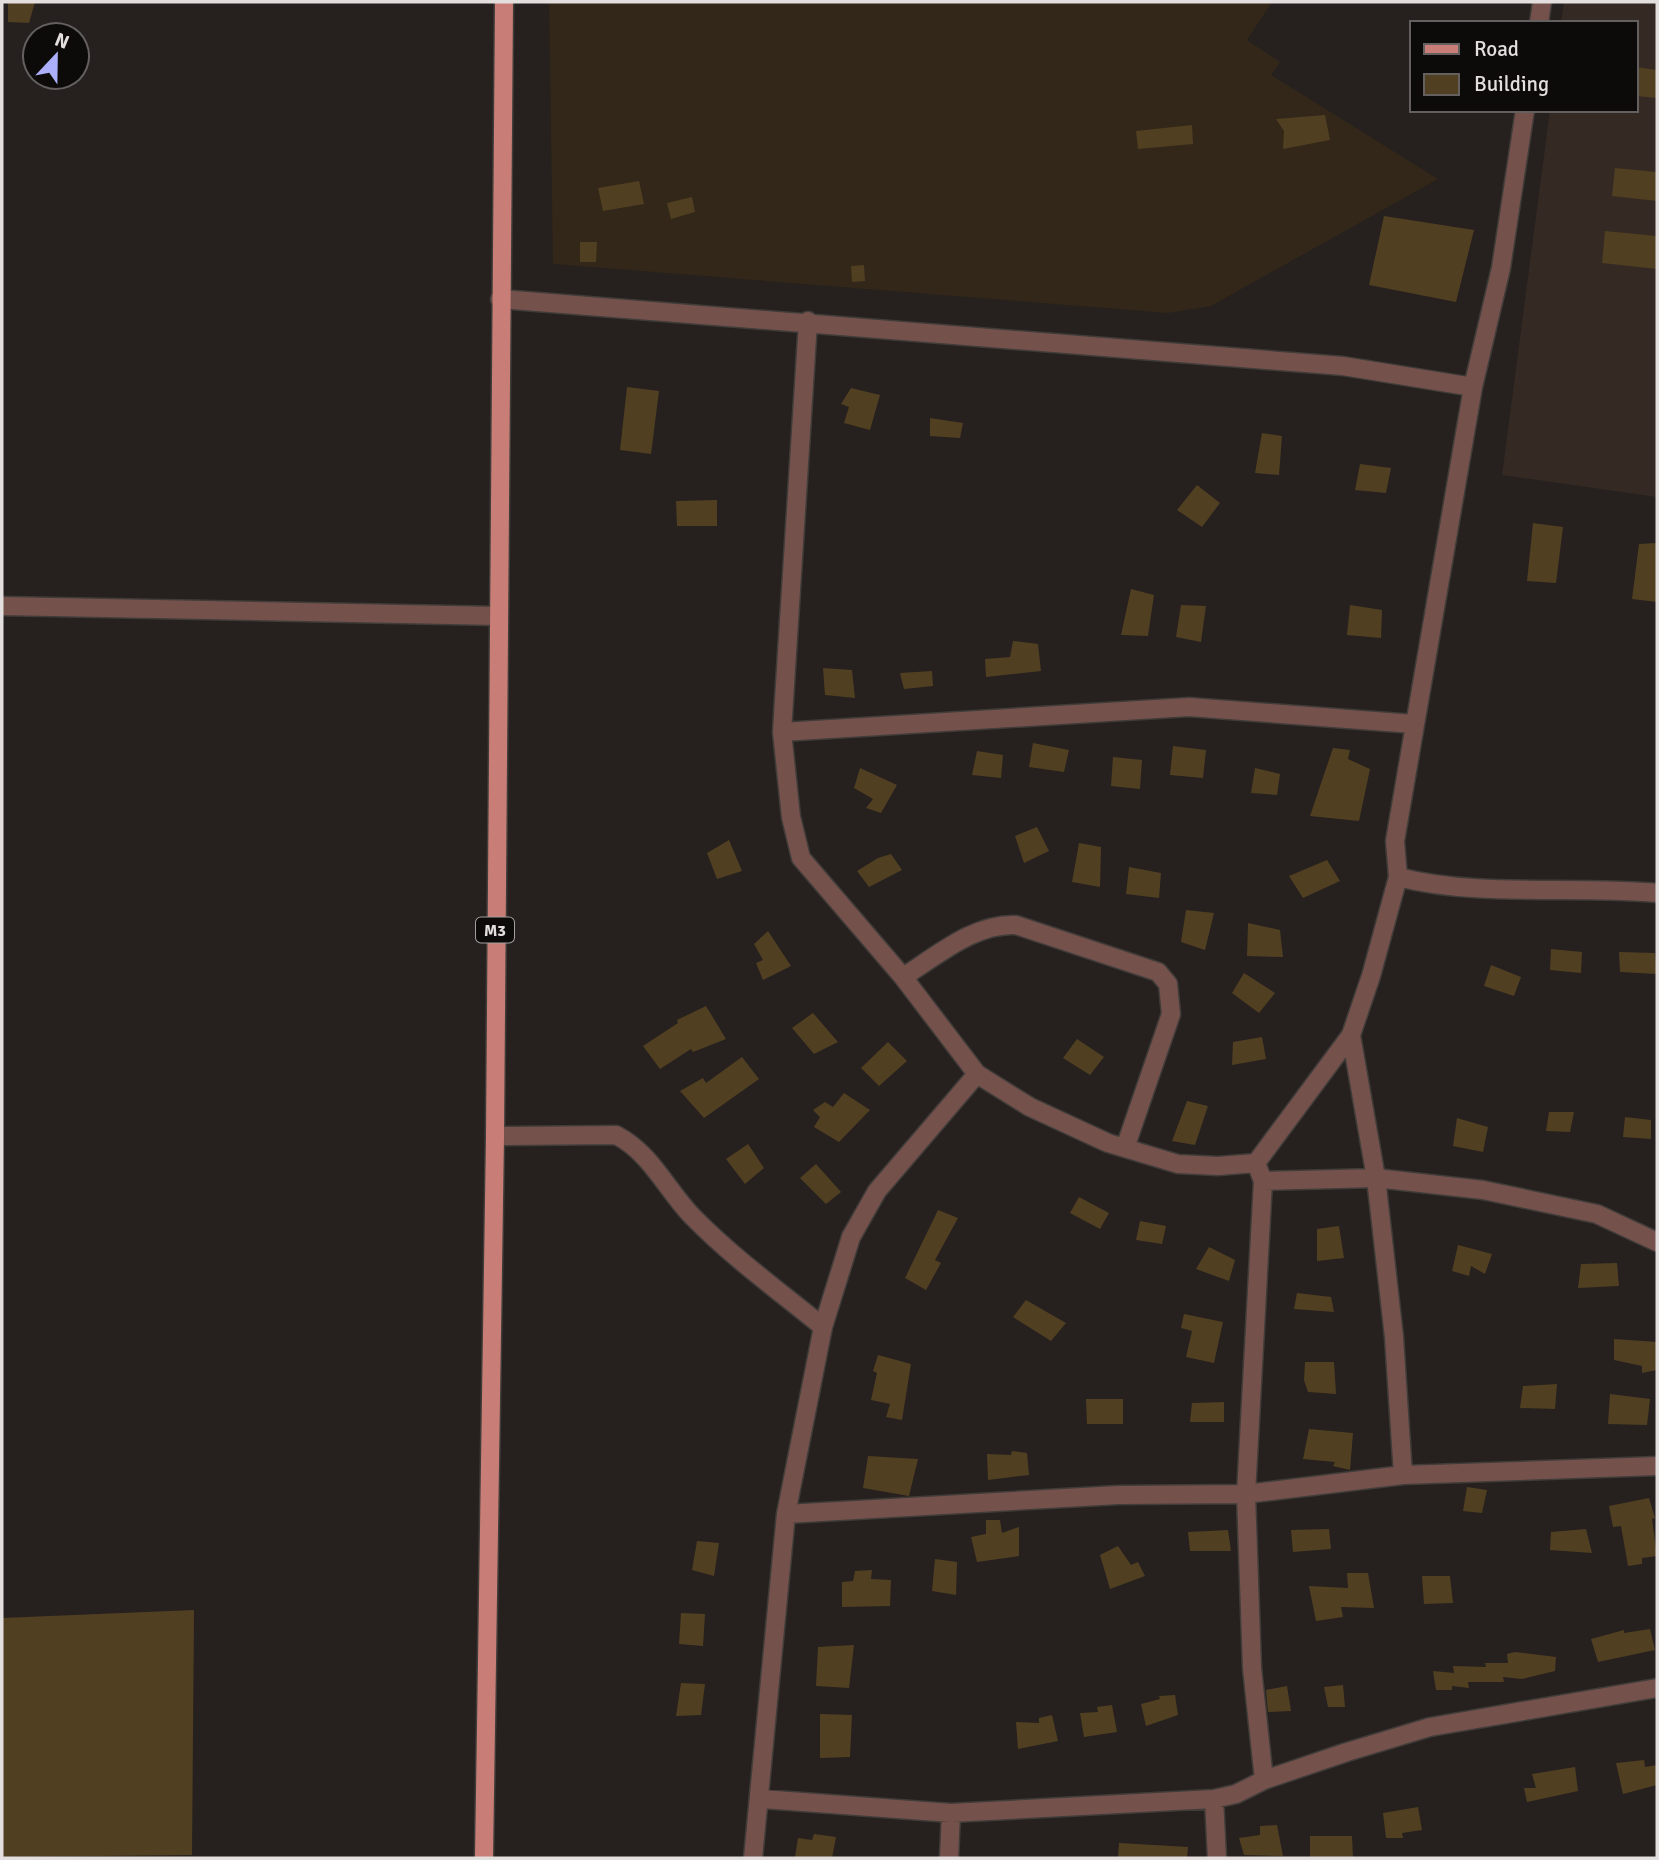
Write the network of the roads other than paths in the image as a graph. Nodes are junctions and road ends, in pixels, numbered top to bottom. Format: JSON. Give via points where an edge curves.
{"nodes":[{"id":1,"x":503,"y":2,"type":"edge"},
{"id":2,"x":1542,"y":2,"type":"edge"},
{"id":3,"x":1539,"y":21,"type":"edge"},
{"id":4,"x":1525,"y":112,"type":"edge"},
{"id":5,"x":500,"y":299,"type":"junction"},
{"id":6,"x":808,"y":321,"type":"junction"},
{"id":7,"x":1473,"y":387,"type":"junction"},
{"id":8,"x":2,"y":606,"type":"edge"},
{"id":9,"x":498,"y":616,"type":"junction"},
{"id":10,"x":1414,"y":724,"type":"junction"},
{"id":11,"x":782,"y":732,"type":"junction"},
{"id":12,"x":1398,"y":877,"type":"junction"},
{"id":13,"x":1657,"y":893,"type":"edge"},
{"id":14,"x":902,"y":977,"type":"junction"},
{"id":15,"x":1351,"y":1035,"type":"junction"},
{"id":16,"x":977,"y":1074,"type":"junction"},
{"id":17,"x":495,"y":1136,"type":"junction"},
{"id":18,"x":1125,"y":1148,"type":"junction"},
{"id":19,"x":1256,"y":1163,"type":"junction"},
{"id":20,"x":1376,"y":1178,"type":"junction"},
{"id":21,"x":1263,"y":1181,"type":"junction"},
{"id":22,"x":1657,"y":1242,"type":"edge"},
{"id":23,"x":823,"y":1327,"type":"junction"},
{"id":24,"x":1657,"y":1466,"type":"edge"},
{"id":25,"x":1403,"y":1475,"type":"junction"},
{"id":26,"x":1246,"y":1494,"type":"junction"},
{"id":27,"x":786,"y":1514,"type":"junction"},
{"id":28,"x":1657,"y":1688,"type":"edge"},
{"id":29,"x":1264,"y":1780,"type":"junction"},
{"id":30,"x":761,"y":1799,"type":"junction"},
{"id":31,"x":1214,"y":1799,"type":"junction"},
{"id":32,"x":951,"y":1813,"type":"junction"},
{"id":33,"x":484,"y":1858,"type":"edge"},
{"id":34,"x":753,"y":1858,"type":"edge"},
{"id":35,"x":949,"y":1858,"type":"edge"},
{"id":36,"x":1217,"y":1858,"type":"edge"}],
"edges":[{"from":1,"to":5,"type":"main road","number":"M3"},
{"from":2,"to":3,"type":"street"},
{"from":4,"to":7,"type":"street","via":[[1501,268]]},
{"from":5,"to":6,"type":"street"},
{"from":5,"to":9,"type":"main road","number":"M3"},
{"from":6,"to":7,"type":"street","via":[[1343,366]]},
{"from":6,"to":11,"type":"street"},
{"from":7,"to":10,"type":"street"},
{"from":8,"to":9,"type":"street"},
{"from":9,"to":17,"type":"main road","number":"M3"},
{"from":10,"to":11,"type":"street","via":[[1189,707]]},
{"from":10,"to":12,"type":"street","via":[[1395,841]]},
{"from":11,"to":14,"type":"street","via":[[791,817],[802,858]]},
{"from":12,"to":13,"type":"street","via":[[1423,884]]},
{"from":12,"to":15,"type":"street"},
{"from":14,"to":16,"type":"street"},
{"from":14,"to":18,"type":"street","via":[[997,924],[1016,925],[1158,972],[1168,984],[1171,1014]]},
{"from":15,"to":19,"type":"street"},
{"from":15,"to":20,"type":"street"},
{"from":16,"to":18,"type":"street","via":[[1030,1107]]},
{"from":16,"to":23,"type":"street","via":[[877,1191],[851,1237]]},
{"from":17,"to":23,"type":"street","via":[[616,1135],[629,1141],[700,1223]]},
{"from":17,"to":33,"type":"main road","number":"M3"},
{"from":18,"to":19,"type":"street","via":[[1178,1164]]},
{"from":19,"to":21,"type":"street"},
{"from":20,"to":21,"type":"street"},
{"from":20,"to":22,"type":"street","via":[[1483,1190],[1598,1214]]},
{"from":20,"to":25,"type":"street","via":[[1394,1337]]},
{"from":21,"to":26,"type":"street"},
{"from":23,"to":27,"type":"street"},
{"from":24,"to":25,"type":"street"},
{"from":25,"to":26,"type":"street"},
{"from":26,"to":27,"type":"street","via":[[1118,1494]]},
{"from":26,"to":29,"type":"street","via":[[1252,1668]]},
{"from":27,"to":30,"type":"street"},
{"from":28,"to":29,"type":"street","via":[[1430,1727]]},
{"from":29,"to":31,"type":"street"},
{"from":30,"to":32,"type":"street"},
{"from":30,"to":34,"type":"street"},
{"from":31,"to":32,"type":"street"},
{"from":31,"to":36,"type":"street"},
{"from":32,"to":35,"type":"street"}]}
